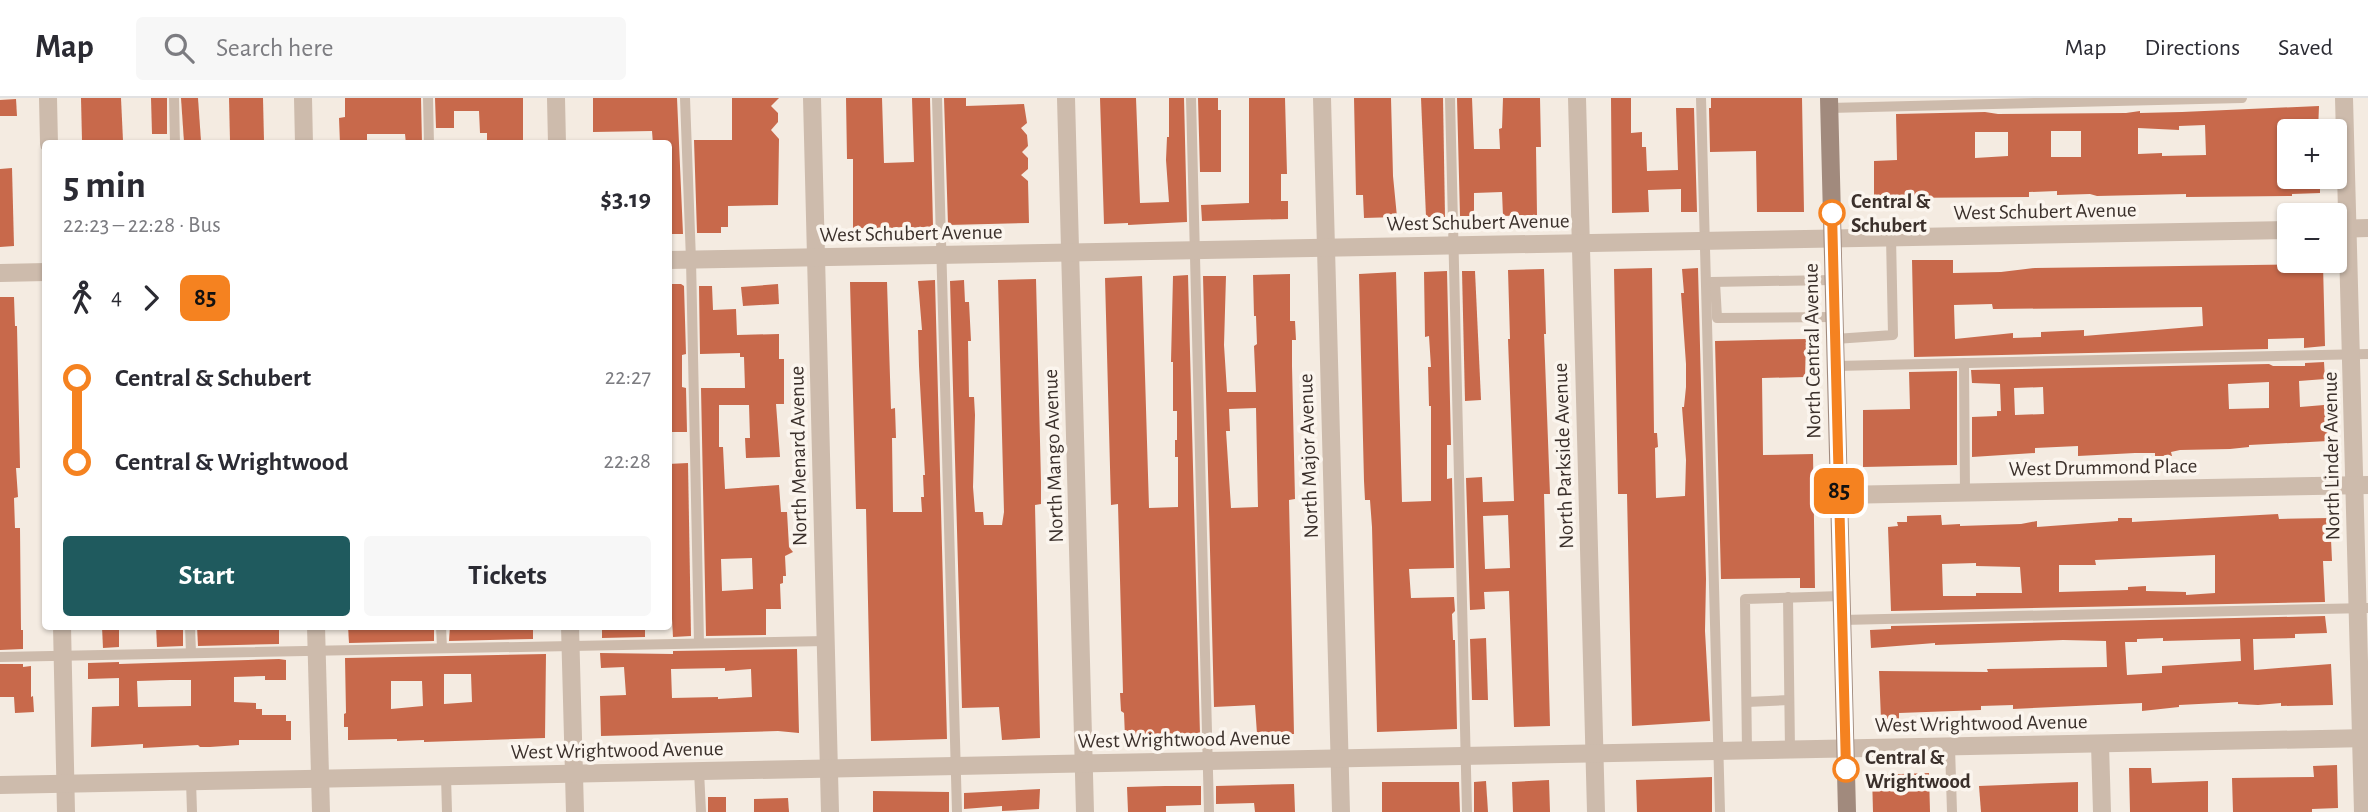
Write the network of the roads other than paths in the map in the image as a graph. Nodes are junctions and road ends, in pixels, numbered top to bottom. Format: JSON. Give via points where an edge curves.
{"nodes":[{"id":1,"x":48,"y":98,"type":"edge"},
{"id":2,"x":174,"y":98,"type":"edge"},
{"id":3,"x":303,"y":98,"type":"edge"},
{"id":4,"x":428,"y":98,"type":"edge"},
{"id":5,"x":556,"y":98,"type":"edge"},
{"id":6,"x":685,"y":98,"type":"edge"},
{"id":7,"x":812,"y":98,"type":"edge"},
{"id":8,"x":937,"y":98,"type":"edge"},
{"id":9,"x":1066,"y":98,"type":"edge"},
{"id":10,"x":1191,"y":98,"type":"edge"},
{"id":11,"x":1322,"y":98,"type":"edge"},
{"id":12,"x":1450,"y":98,"type":"edge"},
{"id":13,"x":1577,"y":98,"type":"edge"},
{"id":14,"x":1701,"y":98,"type":"edge"},
{"id":15,"x":2242,"y":98,"type":"edge"},
{"id":16,"x":2344,"y":98,"type":"edge"},
{"id":17,"x":1955,"y":101,"type":"edge"},
{"id":18,"x":1829,"y":103,"type":"edge"},
{"id":19,"x":49,"y":140,"type":"edge"},
{"id":20,"x":175,"y":140,"type":"edge"},
{"id":21,"x":304,"y":140,"type":"edge"},
{"id":22,"x":429,"y":140,"type":"edge"},
{"id":23,"x":557,"y":140,"type":"edge"},
{"id":24,"x":2342,"y":203,"type":"edge"},
{"id":25,"x":2368,"y":228,"type":"edge"},
{"id":26,"x":2347,"y":229,"type":"edge"},
{"id":27,"x":2277,"y":230,"type":"edge"},
{"id":28,"x":1891,"y":237,"type":"junction"},
{"id":29,"x":1832,"y":238,"type":"junction"},
{"id":30,"x":1704,"y":241,"type":"junction"},
{"id":31,"x":1580,"y":243,"type":"junction"},
{"id":32,"x":1454,"y":245,"type":"junction"},
{"id":33,"x":1326,"y":248,"type":"junction"},
{"id":34,"x":1196,"y":250,"type":"junction"},
{"id":35,"x":1070,"y":253,"type":"junction"},
{"id":36,"x":942,"y":255,"type":"junction"},
{"id":37,"x":816,"y":257,"type":"junction"},
{"id":38,"x":672,"y":260,"type":"edge"},
{"id":39,"x":691,"y":260,"type":"junction"},
{"id":40,"x":2347,"y":271,"type":"edge"},
{"id":41,"x":42,"y":272,"type":"edge"},
{"id":42,"x":0,"y":273,"type":"edge"},
{"id":43,"x":1833,"y":280,"type":"junction"},
{"id":44,"x":1710,"y":282,"type":"junction"},
{"id":45,"x":1834,"y":317,"type":"junction"},
{"id":46,"x":1712,"y":318,"type":"junction"},
{"id":47,"x":1835,"y":339,"type":"junction"},
{"id":48,"x":2359,"y":354,"type":"edge"},
{"id":49,"x":1964,"y":363,"type":"junction"},
{"id":50,"x":1836,"y":366,"type":"junction"},
{"id":51,"x":2361,"y":485,"type":"edge"},
{"id":52,"x":1965,"y":493,"type":"junction"},
{"id":53,"x":1839,"y":495,"type":"junction"},
{"id":54,"x":1841,"y":596,"type":"junction"},
{"id":55,"x":1788,"y":597,"type":"junction"},
{"id":56,"x":2363,"y":608,"type":"edge"},
{"id":57,"x":1842,"y":620,"type":"junction"},
{"id":58,"x":62,"y":630,"type":"edge"},
{"id":59,"x":190,"y":630,"type":"edge"},
{"id":60,"x":316,"y":630,"type":"edge"},
{"id":61,"x":442,"y":630,"type":"edge"},
{"id":62,"x":570,"y":630,"type":"edge"},
{"id":63,"x":825,"y":641,"type":"junction"},
{"id":64,"x":699,"y":643,"type":"junction"},
{"id":65,"x":570,"y":646,"type":"junction"},
{"id":66,"x":442,"y":648,"type":"junction"},
{"id":67,"x":317,"y":650,"type":"junction"},
{"id":68,"x":191,"y":653,"type":"junction"},
{"id":69,"x":62,"y":655,"type":"junction"},
{"id":70,"x":0,"y":657,"type":"edge"},
{"id":71,"x":1789,"y":700,"type":"junction"},
{"id":72,"x":1746,"y":702,"type":"junction"},
{"id":73,"x":2364,"y":738,"type":"edge"},
{"id":74,"x":2100,"y":744,"type":"junction"},
{"id":75,"x":1950,"y":747,"type":"junction"},
{"id":76,"x":1845,"y":749,"type":"junction"},
{"id":77,"x":1790,"y":750,"type":"junction"},
{"id":78,"x":1747,"y":751,"type":"junction"},
{"id":79,"x":1718,"y":752,"type":"junction"},
{"id":80,"x":1594,"y":754,"type":"junction"},
{"id":81,"x":1466,"y":756,"type":"junction"},
{"id":82,"x":1339,"y":759,"type":"junction"},
{"id":83,"x":1208,"y":761,"type":"junction"},
{"id":84,"x":1084,"y":764,"type":"junction"},
{"id":85,"x":956,"y":766,"type":"junction"},
{"id":86,"x":829,"y":769,"type":"junction"},
{"id":87,"x":699,"y":771,"type":"junction"},
{"id":88,"x":574,"y":774,"type":"junction"},
{"id":89,"x":446,"y":776,"type":"junction"},
{"id":90,"x":320,"y":779,"type":"junction"},
{"id":91,"x":191,"y":781,"type":"junction"},
{"id":92,"x":66,"y":783,"type":"junction"},
{"id":93,"x":0,"y":785,"type":"edge"},
{"id":94,"x":66,"y":812,"type":"edge"},
{"id":95,"x":192,"y":812,"type":"edge"},
{"id":96,"x":321,"y":812,"type":"edge"},
{"id":97,"x":447,"y":812,"type":"edge"},
{"id":98,"x":575,"y":812,"type":"edge"},
{"id":99,"x":701,"y":812,"type":"edge"},
{"id":100,"x":830,"y":812,"type":"edge"},
{"id":101,"x":957,"y":812,"type":"edge"},
{"id":102,"x":1085,"y":812,"type":"edge"},
{"id":103,"x":1209,"y":812,"type":"edge"},
{"id":104,"x":1341,"y":812,"type":"edge"},
{"id":105,"x":1467,"y":812,"type":"edge"},
{"id":106,"x":1595,"y":812,"type":"edge"},
{"id":107,"x":1720,"y":812,"type":"edge"},
{"id":108,"x":1847,"y":812,"type":"edge"},
{"id":109,"x":1952,"y":812,"type":"edge"},
{"id":110,"x":2102,"y":812,"type":"edge"},
{"id":111,"x":2363,"y":812,"type":"edge"}],
"edges":[{"from":1,"to":19,"type":"street"},
{"from":2,"to":20,"type":"lane"},
{"from":3,"to":21,"type":"street"},
{"from":4,"to":22,"type":"lane"},
{"from":5,"to":23,"type":"street"},
{"from":6,"to":39,"type":"lane"},
{"from":7,"to":37,"type":"street","name":"North Menard Avenue"},
{"from":8,"to":36,"type":"lane"},
{"from":9,"to":35,"type":"street","name":"North Mango Avenue"},
{"from":10,"to":34,"type":"lane"},
{"from":11,"to":33,"type":"street","name":"North Major Avenue"},
{"from":12,"to":32,"type":"lane"},
{"from":13,"to":31,"type":"street","name":"North Parkside Avenue"},
{"from":14,"to":30,"type":"lane"},
{"from":15,"to":17,"type":"lane"},
{"from":16,"to":24,"type":"street","name":"North Linder Avenue"},
{"from":17,"to":18,"type":"lane"},
{"from":18,"to":29,"type":"street","name":"North Central Avenue"},
{"from":25,"to":26,"type":"street"},
{"from":27,"to":28,"type":"street","name":"West Schubert Avenue"},
{"from":28,"to":29,"type":"street","name":"West Schubert Avenue"},
{"from":28,"to":47,"type":"lane","via":[[1893,335]]},
{"from":29,"to":30,"type":"street","name":"West Schubert Avenue"},
{"from":29,"to":43,"type":"street","name":"North Central Avenue"},
{"from":30,"to":31,"type":"street","name":"West Schubert Avenue"},
{"from":30,"to":44,"type":"lane"},
{"from":31,"to":32,"type":"street","name":"West Schubert Avenue"},
{"from":31,"to":80,"type":"street","name":"North Parkside Avenue"},
{"from":32,"to":33,"type":"street","name":"West Schubert Avenue"},
{"from":32,"to":81,"type":"lane"},
{"from":33,"to":34,"type":"street","name":"West Schubert Avenue"},
{"from":33,"to":82,"type":"street","name":"North Major Avenue"},
{"from":34,"to":35,"type":"street","name":"West Schubert Avenue"},
{"from":34,"to":83,"type":"lane"},
{"from":35,"to":36,"type":"street","name":"West Schubert Avenue"},
{"from":35,"to":84,"type":"street","name":"North Mango Avenue"},
{"from":36,"to":37,"type":"street","name":"West Schubert Avenue"},
{"from":36,"to":85,"type":"lane"},
{"from":37,"to":39,"type":"street","name":"West Schubert Avenue"},
{"from":37,"to":63,"type":"street","name":"North Menard Avenue"},
{"from":38,"to":39,"type":"street","name":"West Schubert Avenue"},
{"from":39,"to":64,"type":"lane"},
{"from":40,"to":48,"type":"street","name":"North Linder Avenue"},
{"from":41,"to":42,"type":"street"},
{"from":43,"to":44,"type":"lane"},
{"from":43,"to":45,"type":"street","name":"North Central Avenue"},
{"from":44,"to":46,"type":"lane"},
{"from":45,"to":46,"type":"lane"},
{"from":45,"to":47,"type":"street","name":"North Central Avenue"},
{"from":46,"to":79,"type":"lane"},
{"from":47,"to":50,"type":"street","name":"North Central Avenue"},
{"from":48,"to":49,"type":"lane"},
{"from":48,"to":51,"type":"street","name":"North Linder Avenue"},
{"from":49,"to":50,"type":"lane"},
{"from":49,"to":52,"type":"lane"},
{"from":50,"to":53,"type":"street","name":"North Central Avenue"},
{"from":51,"to":52,"type":"street","name":"West Drummond Place"},
{"from":51,"to":56,"type":"street","name":"North Linder Avenue"},
{"from":52,"to":53,"type":"street","name":"West Drummond Place"},
{"from":53,"to":54,"type":"street","name":"North Central Avenue"},
{"from":54,"to":55,"type":"lane"},
{"from":54,"to":57,"type":"street","name":"North Central Avenue"},
{"from":55,"to":71,"type":"lane"},
{"from":55,"to":72,"type":"lane","via":[[1745,599]]},
{"from":56,"to":57,"type":"lane"},
{"from":56,"to":73,"type":"street","name":"North Linder Avenue"},
{"from":57,"to":76,"type":"street","name":"North Central Avenue"},
{"from":58,"to":69,"type":"street"},
{"from":59,"to":68,"type":"lane"},
{"from":60,"to":67,"type":"street"},
{"from":61,"to":66,"type":"lane"},
{"from":62,"to":65,"type":"street"},
{"from":63,"to":64,"type":"lane"},
{"from":63,"to":86,"type":"street","name":"North Menard Avenue"},
{"from":64,"to":65,"type":"lane"},
{"from":65,"to":66,"type":"lane"},
{"from":65,"to":88,"type":"street"},
{"from":66,"to":67,"type":"lane"},
{"from":67,"to":68,"type":"lane"},
{"from":67,"to":90,"type":"street"},
{"from":68,"to":69,"type":"lane"},
{"from":69,"to":70,"type":"lane"},
{"from":69,"to":92,"type":"street"},
{"from":71,"to":72,"type":"lane"},
{"from":71,"to":77,"type":"lane"},
{"from":72,"to":78,"type":"lane"},
{"from":73,"to":74,"type":"street","name":"West Wrightwood Avenue"},
{"from":73,"to":111,"type":"street","name":"North Linder Avenue"},
{"from":74,"to":75,"type":"street","name":"West Wrightwood Avenue"},
{"from":74,"to":110,"type":"street"},
{"from":75,"to":76,"type":"street","name":"West Wrightwood Avenue"},
{"from":75,"to":109,"type":"lane"},
{"from":76,"to":77,"type":"street","name":"West Wrightwood Avenue"},
{"from":76,"to":108,"type":"street","name":"North Central Avenue"},
{"from":77,"to":78,"type":"street","name":"West Wrightwood Avenue"},
{"from":78,"to":79,"type":"street","name":"West Wrightwood Avenue"},
{"from":79,"to":80,"type":"street","name":"West Wrightwood Avenue"},
{"from":79,"to":107,"type":"lane"},
{"from":80,"to":81,"type":"street","name":"West Wrightwood Avenue"},
{"from":80,"to":106,"type":"street","name":"North Parkside Avenue"},
{"from":81,"to":82,"type":"street","name":"West Wrightwood Avenue"},
{"from":81,"to":105,"type":"lane"},
{"from":82,"to":83,"type":"street","name":"West Wrightwood Avenue"},
{"from":82,"to":104,"type":"street","name":"North Major Avenue"},
{"from":83,"to":84,"type":"street","name":"West Wrightwood Avenue"},
{"from":83,"to":103,"type":"lane"},
{"from":84,"to":85,"type":"street","name":"West Wrightwood Avenue"},
{"from":84,"to":102,"type":"street","name":"North Mango Avenue"},
{"from":85,"to":86,"type":"street","name":"West Wrightwood Avenue"},
{"from":85,"to":101,"type":"lane"},
{"from":86,"to":87,"type":"street","name":"West Wrightwood Avenue"},
{"from":86,"to":100,"type":"street","name":"North Menard Avenue"},
{"from":87,"to":88,"type":"street","name":"West Wrightwood Avenue"},
{"from":87,"to":99,"type":"lane"},
{"from":88,"to":89,"type":"street","name":"West Wrightwood Avenue"},
{"from":88,"to":98,"type":"street"},
{"from":89,"to":90,"type":"street","name":"West Wrightwood Avenue"},
{"from":89,"to":97,"type":"lane"},
{"from":90,"to":91,"type":"street","name":"West Wrightwood Avenue"},
{"from":90,"to":96,"type":"street"},
{"from":91,"to":92,"type":"street","name":"West Wrightwood Avenue"},
{"from":91,"to":95,"type":"lane"},
{"from":92,"to":93,"type":"street","name":"West Wrightwood Avenue"},
{"from":92,"to":94,"type":"street"}]}
